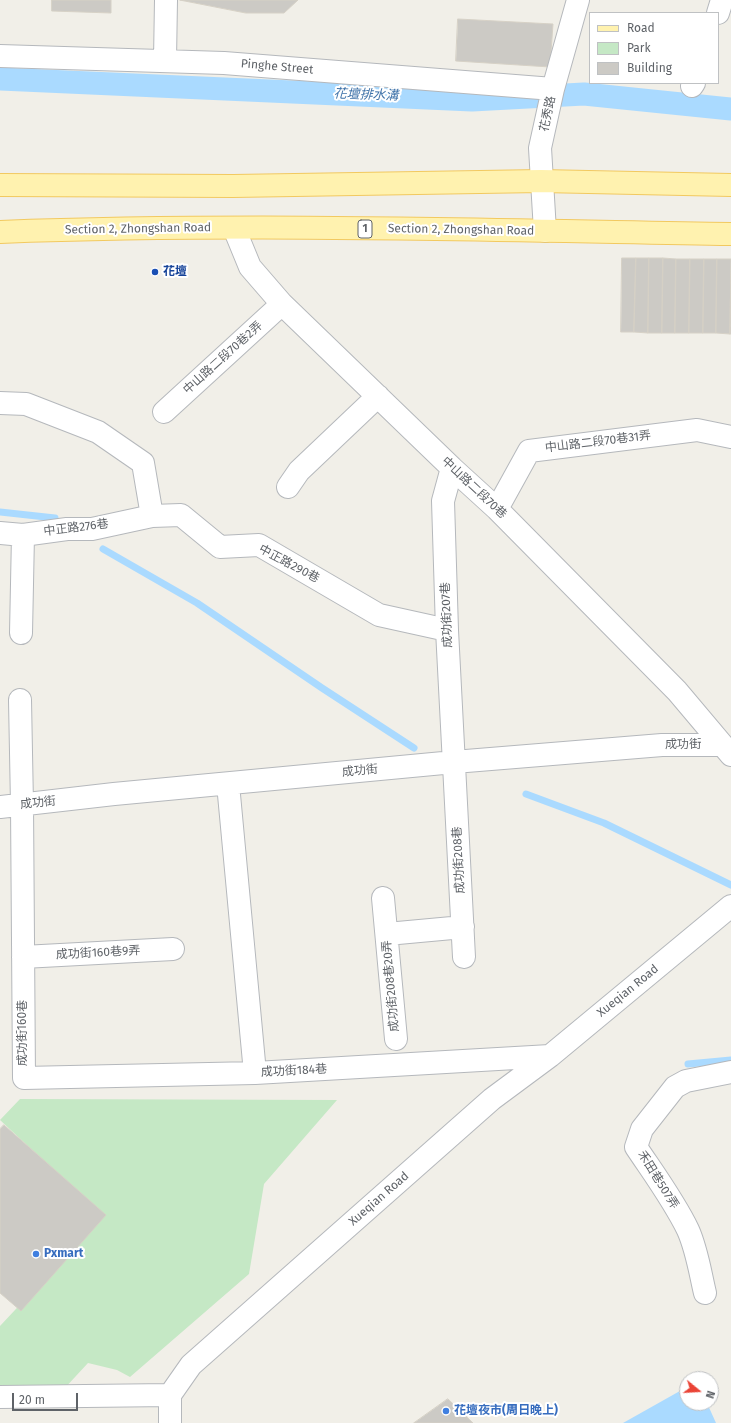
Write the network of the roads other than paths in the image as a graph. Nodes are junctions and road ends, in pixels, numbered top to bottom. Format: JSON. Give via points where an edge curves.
{"nodes":[{"id":1,"x":166,"y":0,"type":"edge"},
{"id":2,"x":578,"y":0,"type":"edge"},
{"id":3,"x":722,"y":0,"type":"edge"},
{"id":4,"x":718,"y":12,"type":"edge"},
{"id":5,"x":0,"y":56,"type":"edge"},
{"id":6,"x":165,"y":60,"type":"junction"},
{"id":7,"x":553,"y":89,"type":"junction"},
{"id":8,"x":541,"y":180,"type":"junction"},
{"id":9,"x":0,"y":185,"type":"edge"},
{"id":10,"x":731,"y":185,"type":"edge"},
{"id":11,"x":234,"y":228,"type":"junction"},
{"id":12,"x":545,"y":231,"type":"junction"},
{"id":13,"x":0,"y":232,"type":"edge"},
{"id":14,"x":731,"y":234,"type":"edge"},
{"id":15,"x":282,"y":304,"type":"junction"},
{"id":16,"x":378,"y":396,"type":"junction"},
{"id":17,"x":0,"y":403,"type":"edge"},
{"id":18,"x":164,"y":412,"type":"dead end"},
{"id":19,"x":731,"y":437,"type":"edge"},
{"id":20,"x":452,"y":468,"type":"junction"},
{"id":21,"x":288,"y":487,"type":"dead end"},
{"id":22,"x":497,"y":508,"type":"junction"},
{"id":23,"x":152,"y":516,"type":"junction"},
{"id":24,"x":0,"y":533,"type":"edge"},
{"id":25,"x":23,"y":535,"type":"junction"},
{"id":26,"x":447,"y":630,"type":"junction"},
{"id":27,"x":21,"y":633,"type":"dead end"},
{"id":28,"x":20,"y":700,"type":"dead end"},
{"id":29,"x":726,"y":750,"type":"edge"},
{"id":30,"x":454,"y":762,"type":"junction"},
{"id":31,"x":228,"y":784,"type":"junction"},
{"id":32,"x":22,"y":805,"type":"junction"},
{"id":33,"x":0,"y":807,"type":"edge"},
{"id":34,"x":383,"y":898,"type":"dead end"},
{"id":35,"x":731,"y":906,"type":"edge"},
{"id":36,"x":463,"y":927,"type":"junction"},
{"id":37,"x":387,"y":934,"type":"junction"},
{"id":38,"x":173,"y":950,"type":"dead end"},
{"id":39,"x":23,"y":957,"type":"junction"},
{"id":40,"x":464,"y":957,"type":"dead end"},
{"id":41,"x":396,"y":1039,"type":"dead end"},
{"id":42,"x":550,"y":1056,"type":"junction"},
{"id":43,"x":731,"y":1072,"type":"edge"},
{"id":44,"x":255,"y":1074,"type":"junction"},
{"id":45,"x":704,"y":1292,"type":"dead end"},
{"id":46,"x":170,"y":1395,"type":"junction"},
{"id":47,"x":0,"y":1397,"type":"edge"},
{"id":48,"x":170,"y":1423,"type":"edge"}],
"edges":[{"from":1,"to":6,"type":"street"},
{"from":2,"to":7,"type":"street","name":"花秀路"},
{"from":3,"to":4,"type":"street"},
{"from":5,"to":6,"type":"street","name":"Pinghe Street"},
{"from":6,"to":7,"type":"street","name":"Pinghe Street"},
{"from":7,"to":8,"type":"street","name":"花秀路","via":[[540,148]]},
{"from":8,"to":9,"type":"main road","via":[[232,186]]},
{"from":8,"to":10,"type":"main road"},
{"from":8,"to":12,"type":"street","name":"花秀路"},
{"from":11,"to":12,"type":"main road","name":"Section 2, Zhongshan Road","number":"1"},
{"from":11,"to":13,"type":"main road","name":"Section 2, Zhongshan Road","number":"1"},
{"from":11,"to":15,"type":"street","name":"中山路二段70巷","via":[[250,267]]},
{"from":12,"to":14,"type":"main road","name":"Section 2, Zhongshan Road","number":"1"},
{"from":15,"to":16,"type":"street","name":"中山路二段70巷"},
{"from":15,"to":18,"type":"street","name":"中山路二段70巷2弄"},
{"from":16,"to":20,"type":"street","name":"中山路二段70巷"},
{"from":16,"to":21,"type":"street","via":[[299,471]]},
{"from":17,"to":23,"type":"street","via":[[26,404],[98,432],[143,463]]},
{"from":19,"to":22,"type":"street","name":"中山路二段70巷31弄","via":[[697,430],[530,451]]},
{"from":20,"to":22,"type":"street","name":"中山路二段70巷"},
{"from":20,"to":26,"type":"street","name":"成功街207巷","via":[[443,501]]},
{"from":22,"to":29,"type":"street","name":"中山路二段70巷","via":[[677,691]]},
{"from":23,"to":25,"type":"street","name":"中正路276巷","via":[[92,529],[67,529]]},
{"from":23,"to":26,"type":"street","name":"中正路290巷","via":[[182,515],[220,547],[259,545],[379,615]]},
{"from":24,"to":25,"type":"street","name":"中正路276巷"},
{"from":25,"to":27,"type":"street"},
{"from":26,"to":30,"type":"street","name":"成功街207巷"},
{"from":28,"to":32,"type":"street","name":"成功街160巷"},
{"from":29,"to":30,"type":"street","name":"成功街","via":[[662,745]]},
{"from":30,"to":31,"type":"street","name":"成功街"},
{"from":30,"to":36,"type":"street","name":"成功街208巷"},
{"from":31,"to":32,"type":"street","name":"成功街"},
{"from":31,"to":44,"type":"street","name":"成功街184巷"},
{"from":32,"to":33,"type":"street","name":"成功街"},
{"from":32,"to":39,"type":"street","name":"成功街160巷"},
{"from":34,"to":37,"type":"street","name":"成功街208巷20弄"},
{"from":35,"to":42,"type":"street","name":"Xueqian Road"},
{"from":36,"to":37,"type":"street","name":"成功街208巷20弄"},
{"from":36,"to":40,"type":"street","name":"成功街208巷"},
{"from":37,"to":41,"type":"street","name":"成功街208巷20弄"},
{"from":38,"to":39,"type":"street","name":"成功街160巷9弄"},
{"from":39,"to":44,"type":"street","name":"成功街160巷","via":[[24,1078]]},
{"from":42,"to":44,"type":"street","name":"成功街184巷"},
{"from":42,"to":46,"type":"street","name":"Xueqian Road","via":[[492,1099],[191,1365]]},
{"from":43,"to":45,"type":"street","name":"禾田巷507弄","via":[[686,1080],[674,1087],[642,1129],[636,1147],[674,1204],[688,1231],[696,1252]]},
{"from":46,"to":47,"type":"street"},
{"from":46,"to":48,"type":"street"}]}
